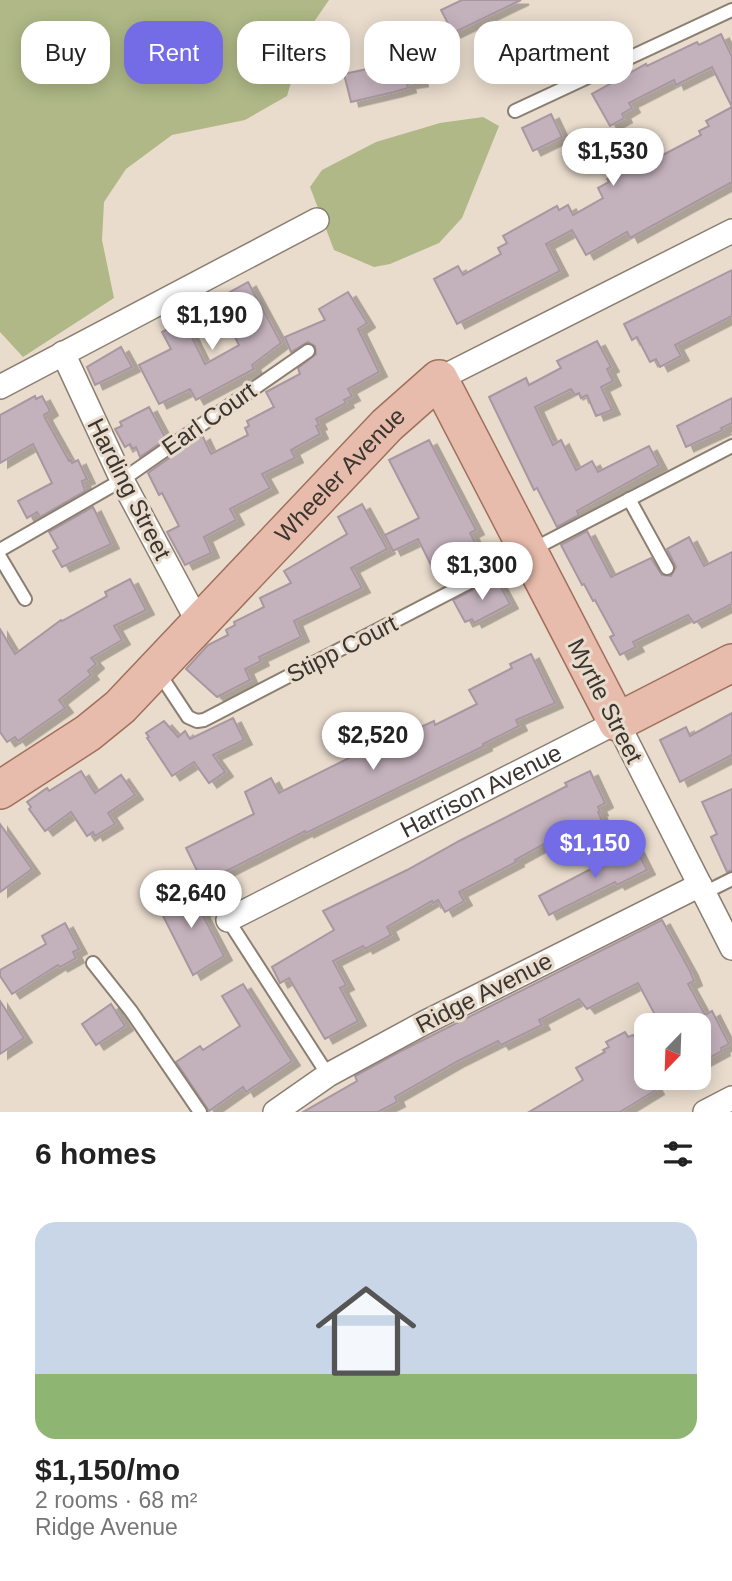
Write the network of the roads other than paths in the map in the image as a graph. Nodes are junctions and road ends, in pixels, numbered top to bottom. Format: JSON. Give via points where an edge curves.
{"nodes":[{"id":1,"x":732,"y":10,"type":"edge"},
{"id":2,"x":515,"y":111,"type":"dead end"},
{"id":3,"x":317,"y":220,"type":"dead end"},
{"id":4,"x":732,"y":231,"type":"edge"},
{"id":5,"x":308,"y":351,"type":"dead end"},
{"id":6,"x":63,"y":353,"type":"junction"},
{"id":7,"x":439,"y":379,"type":"junction"},
{"id":8,"x":0,"y":387,"type":"edge"},
{"id":9,"x":732,"y":446,"type":"edge"},
{"id":10,"x":122,"y":480,"type":"junction"},
{"id":11,"x":629,"y":499,"type":"junction"},
{"id":12,"x":0,"y":550,"type":"edge"},
{"id":13,"x":528,"y":550,"type":"junction"},
{"id":14,"x":0,"y":557,"type":"edge"},
{"id":15,"x":667,"y":568,"type":"dead end"},
{"id":16,"x":25,"y":599,"type":"dead end"},
{"id":17,"x":199,"y":624,"type":"junction"},
{"id":18,"x":732,"y":663,"type":"edge"},
{"id":19,"x":157,"y":670,"type":"junction"},
{"id":20,"x":617,"y":722,"type":"junction"},
{"id":21,"x":0,"y":790,"type":"edge"},
{"id":22,"x":732,"y":879,"type":"edge"},
{"id":23,"x":700,"y":885,"type":"junction"},
{"id":24,"x":228,"y":920,"type":"joint"},
{"id":25,"x":732,"y":948,"type":"edge"},
{"id":26,"x":93,"y":963,"type":"dead end"},
{"id":27,"x":328,"y":1075,"type":"junction"},
{"id":28,"x":732,"y":1098,"type":"edge"},
{"id":29,"x":200,"y":1112,"type":"edge"},
{"id":30,"x":275,"y":1112,"type":"edge"},
{"id":31,"x":705,"y":1112,"type":"edge"}],
"edges":[{"from":1,"to":2,"type":"lane"},
{"from":3,"to":6,"type":"street"},
{"from":4,"to":7,"type":"street","name":"Wheeler Avenue"},
{"from":5,"to":10,"type":"lane","name":"Earl Court"},
{"from":6,"to":8,"type":"street"},
{"from":6,"to":10,"type":"street","name":"Harding Street"},
{"from":7,"to":13,"type":"main road","name":"Myrtle Street"},
{"from":7,"to":17,"type":"main road","name":"Wheeler Avenue","via":[[387,425]]},
{"from":9,"to":11,"type":"lane","name":"Stipp Court"},
{"from":10,"to":12,"type":"lane","name":"Earl Court"},
{"from":10,"to":17,"type":"street","name":"Harding Street"},
{"from":11,"to":13,"type":"lane","name":"Stipp Court"},
{"from":11,"to":15,"type":"lane"},
{"from":13,"to":19,"type":"lane","name":"Stipp Court","via":[[204,720],[188,717]]},
{"from":13,"to":20,"type":"main road","name":"Myrtle Street"},
{"from":14,"to":16,"type":"lane"},
{"from":17,"to":19,"type":"main road","name":"Wheeler Avenue"},
{"from":18,"to":20,"type":"main road","name":"Harrison Avenue"},
{"from":19,"to":21,"type":"main road","name":"Wheeler Avenue","via":[[88,733]]},
{"from":20,"to":23,"type":"street","name":"Myrtle Street"},
{"from":20,"to":24,"type":"street","name":"Harrison Avenue"},
{"from":22,"to":23,"type":"lane","via":[[712,889]]},
{"from":23,"to":25,"type":"street","name":"Myrtle Street"},
{"from":23,"to":27,"type":"street","name":"Ridge Avenue"},
{"from":24,"to":27,"type":"lane"},
{"from":26,"to":29,"type":"lane"},
{"from":27,"to":30,"type":"street","name":"Ridge Avenue"},
{"from":28,"to":31,"type":"street"}]}
